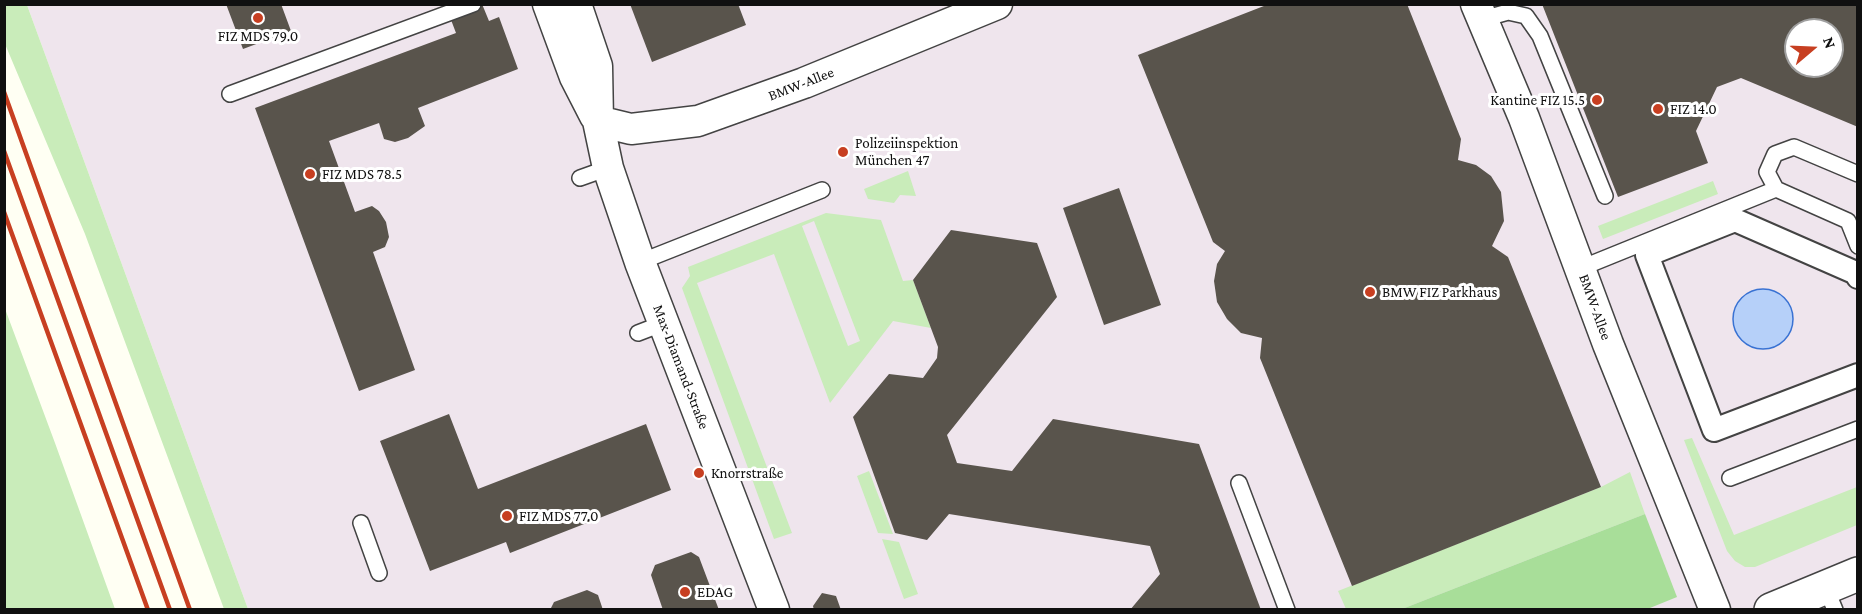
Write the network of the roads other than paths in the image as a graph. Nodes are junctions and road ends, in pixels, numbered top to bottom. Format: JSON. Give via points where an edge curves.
{"nodes":[{"id":1,"x":473,"y":4,"type":"edge"},
{"id":2,"x":548,"y":4,"type":"edge"},
{"id":3,"x":576,"y":4,"type":"edge"},
{"id":4,"x":997,"y":4,"type":"edge"},
{"id":5,"x":1480,"y":12,"type":"edge"},
{"id":6,"x":230,"y":94,"type":"dead end"},
{"id":7,"x":598,"y":121,"type":"junction"},
{"id":8,"x":608,"y":168,"type":"junction"},
{"id":9,"x":1857,"y":174,"type":"edge"},
{"id":10,"x":580,"y":178,"type":"dead end"},
{"id":11,"x":1776,"y":189,"type":"junction"},
{"id":12,"x":822,"y":190,"type":"dead end"},
{"id":13,"x":1605,"y":196,"type":"dead end"},
{"id":14,"x":1852,"y":220,"type":"edge"},
{"id":15,"x":1857,"y":246,"type":"edge"},
{"id":16,"x":640,"y":262,"type":"junction"},
{"id":17,"x":1581,"y":268,"type":"junction"},
{"id":18,"x":1857,"y":277,"type":"edge"},
{"id":19,"x":1857,"y":375,"type":"edge"},
{"id":20,"x":1857,"y":429,"type":"edge"},
{"id":21,"x":1730,"y":478,"type":"dead end"},
{"id":22,"x":1239,"y":483,"type":"dead end"},
{"id":23,"x":361,"y":523,"type":"dead end"},
{"id":24,"x":379,"y":573,"type":"dead end"},
{"id":25,"x":1857,"y":574,"type":"edge"},
{"id":26,"x":1830,"y":599,"type":"edge"},
{"id":27,"x":774,"y":609,"type":"edge"},
{"id":28,"x":1287,"y":609,"type":"edge"},
{"id":29,"x":1715,"y":609,"type":"edge"},
{"id":30,"x":1771,"y":609,"type":"edge"}],
"edges":[{"from":1,"to":6,"type":"lane"},
{"from":2,"to":7,"type":"street","name":"Max-Diamand-Straße","via":[[575,76]]},
{"from":3,"to":7,"type":"street","name":"Max-Diamand-Straße","via":[[597,66]]},
{"from":4,"to":7,"type":"street","name":"BMW-Allee","via":[[804,83],[698,121],[631,129]]},
{"from":5,"to":13,"type":"lane","via":[[1526,16],[1540,36]]},
{"from":5,"to":17,"type":"street","name":"BMW-Allee"},
{"from":7,"to":8,"type":"street","name":"Max-Diamand-Straße"},
{"from":8,"to":10,"type":"lane"},
{"from":8,"to":16,"type":"street","name":"Max-Diamand-Straße"},
{"from":9,"to":11,"type":"lane","via":[[1794,147],[1774,154],[1767,171]]},
{"from":11,"to":14,"type":"lane"},
{"from":11,"to":17,"type":"lane"},
{"from":12,"to":16,"type":"lane"},
{"from":14,"to":15,"type":"lane"},
{"from":16,"to":27,"type":"street","name":"Max-Diamand-Straße","via":[[651,328]]},
{"from":17,"to":29,"type":"street","name":"BMW-Allee"},
{"from":18,"to":19,"type":"street","via":[[1856,273],[1736,220],[1647,255],[1714,430]]},
{"from":20,"to":21,"type":"lane"},
{"from":22,"to":28,"type":"lane"},
{"from":23,"to":24,"type":"lane"},
{"from":25,"to":26,"type":"street"},
{"from":26,"to":30,"type":"street"}]}
